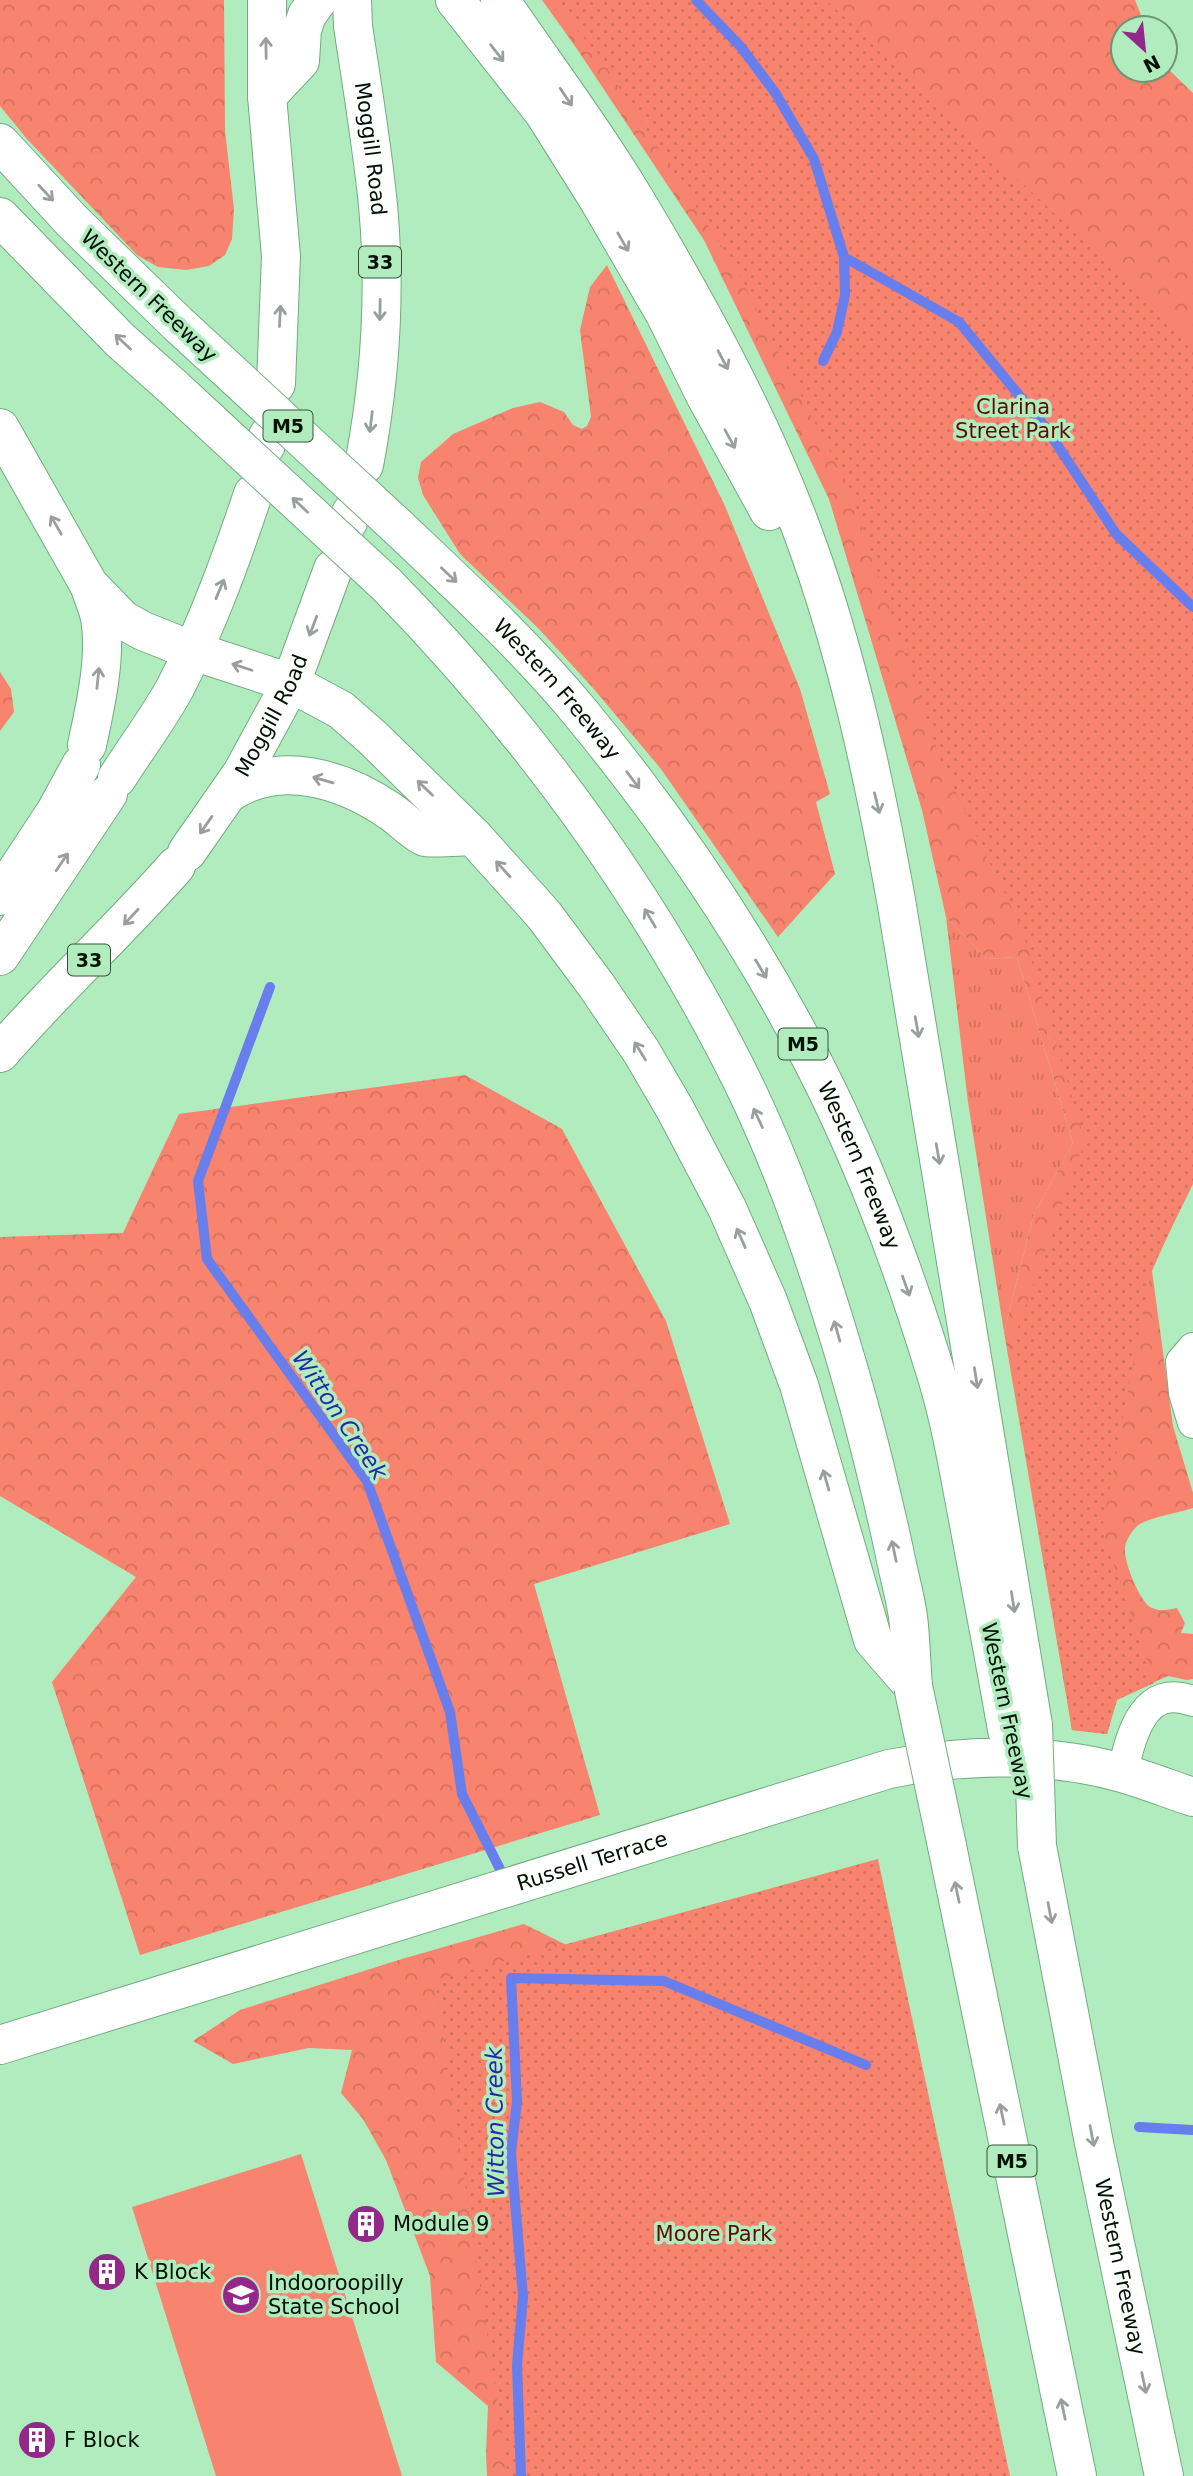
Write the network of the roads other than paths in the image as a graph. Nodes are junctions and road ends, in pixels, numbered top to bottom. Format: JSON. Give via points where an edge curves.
{"nodes":[{"id":1,"x":267,"y":0,"type":"edge"},
{"id":2,"x":318,"y":0,"type":"edge"},
{"id":3,"x":352,"y":0,"type":"edge"},
{"id":4,"x":455,"y":0,"type":"edge"},
{"id":5,"x":500,"y":0,"type":"edge"},
{"id":6,"x":267,"y":96,"type":"junction"},
{"id":7,"x":0,"y":143,"type":"edge"},
{"id":8,"x":0,"y":217,"type":"edge"},
{"id":9,"x":276,"y":384,"type":"dead end"},
{"id":10,"x":0,"y":428,"type":"edge"},
{"id":11,"x":364,"y":465,"type":"dead end"},
{"id":12,"x":253,"y":494,"type":"dead end"},
{"id":13,"x":333,"y":569,"type":"dead end"},
{"id":14,"x":89,"y":584,"type":"junction"},
{"id":15,"x":193,"y":651,"type":"junction"},
{"id":16,"x":291,"y":683,"type":"junction"},
{"id":17,"x":861,"y":736,"type":"junction"},
{"id":18,"x":229,"y":793,"type":"junction"},
{"id":19,"x":473,"y":836,"type":"junction"},
{"id":20,"x":0,"y":896,"type":"edge"},
{"id":21,"x":0,"y":956,"type":"edge"},
{"id":22,"x":0,"y":1053,"type":"edge"},
{"id":23,"x":1193,"y":1348,"type":"edge"},
{"id":24,"x":1193,"y":1423,"type":"edge"},
{"id":25,"x":1009,"y":1665,"type":"junction"},
{"id":26,"x":913,"y":1686,"type":"junction"},
{"id":27,"x":1193,"y":1702,"type":"edge"},
{"id":28,"x":1122,"y":1773,"type":"junction"},
{"id":29,"x":1193,"y":1797,"type":"edge"},
{"id":30,"x":0,"y":2045,"type":"edge"},
{"id":31,"x":1077,"y":2476,"type":"edge"},
{"id":32,"x":1164,"y":2476,"type":"edge"}],
"edges":[{"from":6,"to":1,"type":"main road","one_way":true},
{"from":2,"to":6,"type":"main road","via":[[302,30],[300,61]]},
{"from":3,"to":11,"type":"main road","name":"Moggill Road","number":"33","one_way":true,"via":[[378,207],[380,259],[377,355]]},
{"from":4,"to":17,"type":"main road","one_way":true,"via":[[544,113],[665,314],[779,529]]},
{"from":5,"to":17,"type":"main road","one_way":true,"via":[[627,186],[733,379],[804,535],[832,620]]},
{"from":9,"to":6,"type":"main road","one_way":true,"via":[[281,256]]},
{"from":7,"to":25,"type":"main road","name":"Western Freeway","number":"M5","one_way":true,"bridge":true,"via":[[177,323],[519,644],[631,776],[689,859],[761,968],[817,1069],[862,1169],[938,1380]]},
{"from":26,"to":8,"type":"main road","number":"M5","one_way":true,"bridge":true,"via":[[908,1618],[866,1429],[799,1214],[729,1054],[677,962],[597,836],[443,643],[386,584],[120,340]]},
{"from":14,"to":10,"type":"main road","one_way":true},
{"from":15,"to":12,"type":"main road","one_way":true,"via":[[230,565]]},
{"from":13,"to":16,"type":"main road","name":"Moggill Road","number":"33","one_way":true},
{"from":14,"to":15,"type":"main road","via":[[123,620]]},
{"from":20,"to":14,"type":"main road","one_way":true,"via":[[56,811],[84,755],[101,646],[100,618]]},
{"from":16,"to":15,"type":"main road","one_way":true},
{"from":21,"to":15,"type":"main road","one_way":true,"via":[[174,690]]},
{"from":16,"to":18,"type":"main road","name":"Moggill Road","number":"33"},
{"from":19,"to":16,"type":"main road","one_way":true,"via":[[341,710]]},
{"from":17,"to":25,"type":"main road","one_way":true,"via":[[896,900]]},
{"from":19,"to":18,"type":"main road","one_way":true,"via":[[424,837],[372,799],[302,775],[253,780]]},
{"from":18,"to":22,"type":"main road","name":"Moggill Road","number":"33","one_way":true,"via":[[182,859]]},
{"from":26,"to":19,"type":"main road","one_way":true,"via":[[873,1640],[799,1385],[727,1208],[626,1029],[544,915]]},
{"from":23,"to":24,"type":"street","via":[[1181,1362]]},
{"from":25,"to":32,"type":"main road","name":"Western Freeway","number":"M5","one_way":true,"bridge":true,"via":[[1007,1730],[1037,1846]]},
{"from":31,"to":26,"type":"main road","number":"M5","one_way":true,"bridge":true},
{"from":27,"to":28,"type":"street","via":[[1170,1698],[1147,1709],[1135,1727]]},
{"from":28,"to":29,"type":"main road","name":"Russell Terrace"},
{"from":28,"to":30,"type":"main road","name":"Russell Terrace","via":[[998,1758],[942,1760],[889,1769]]}]}
